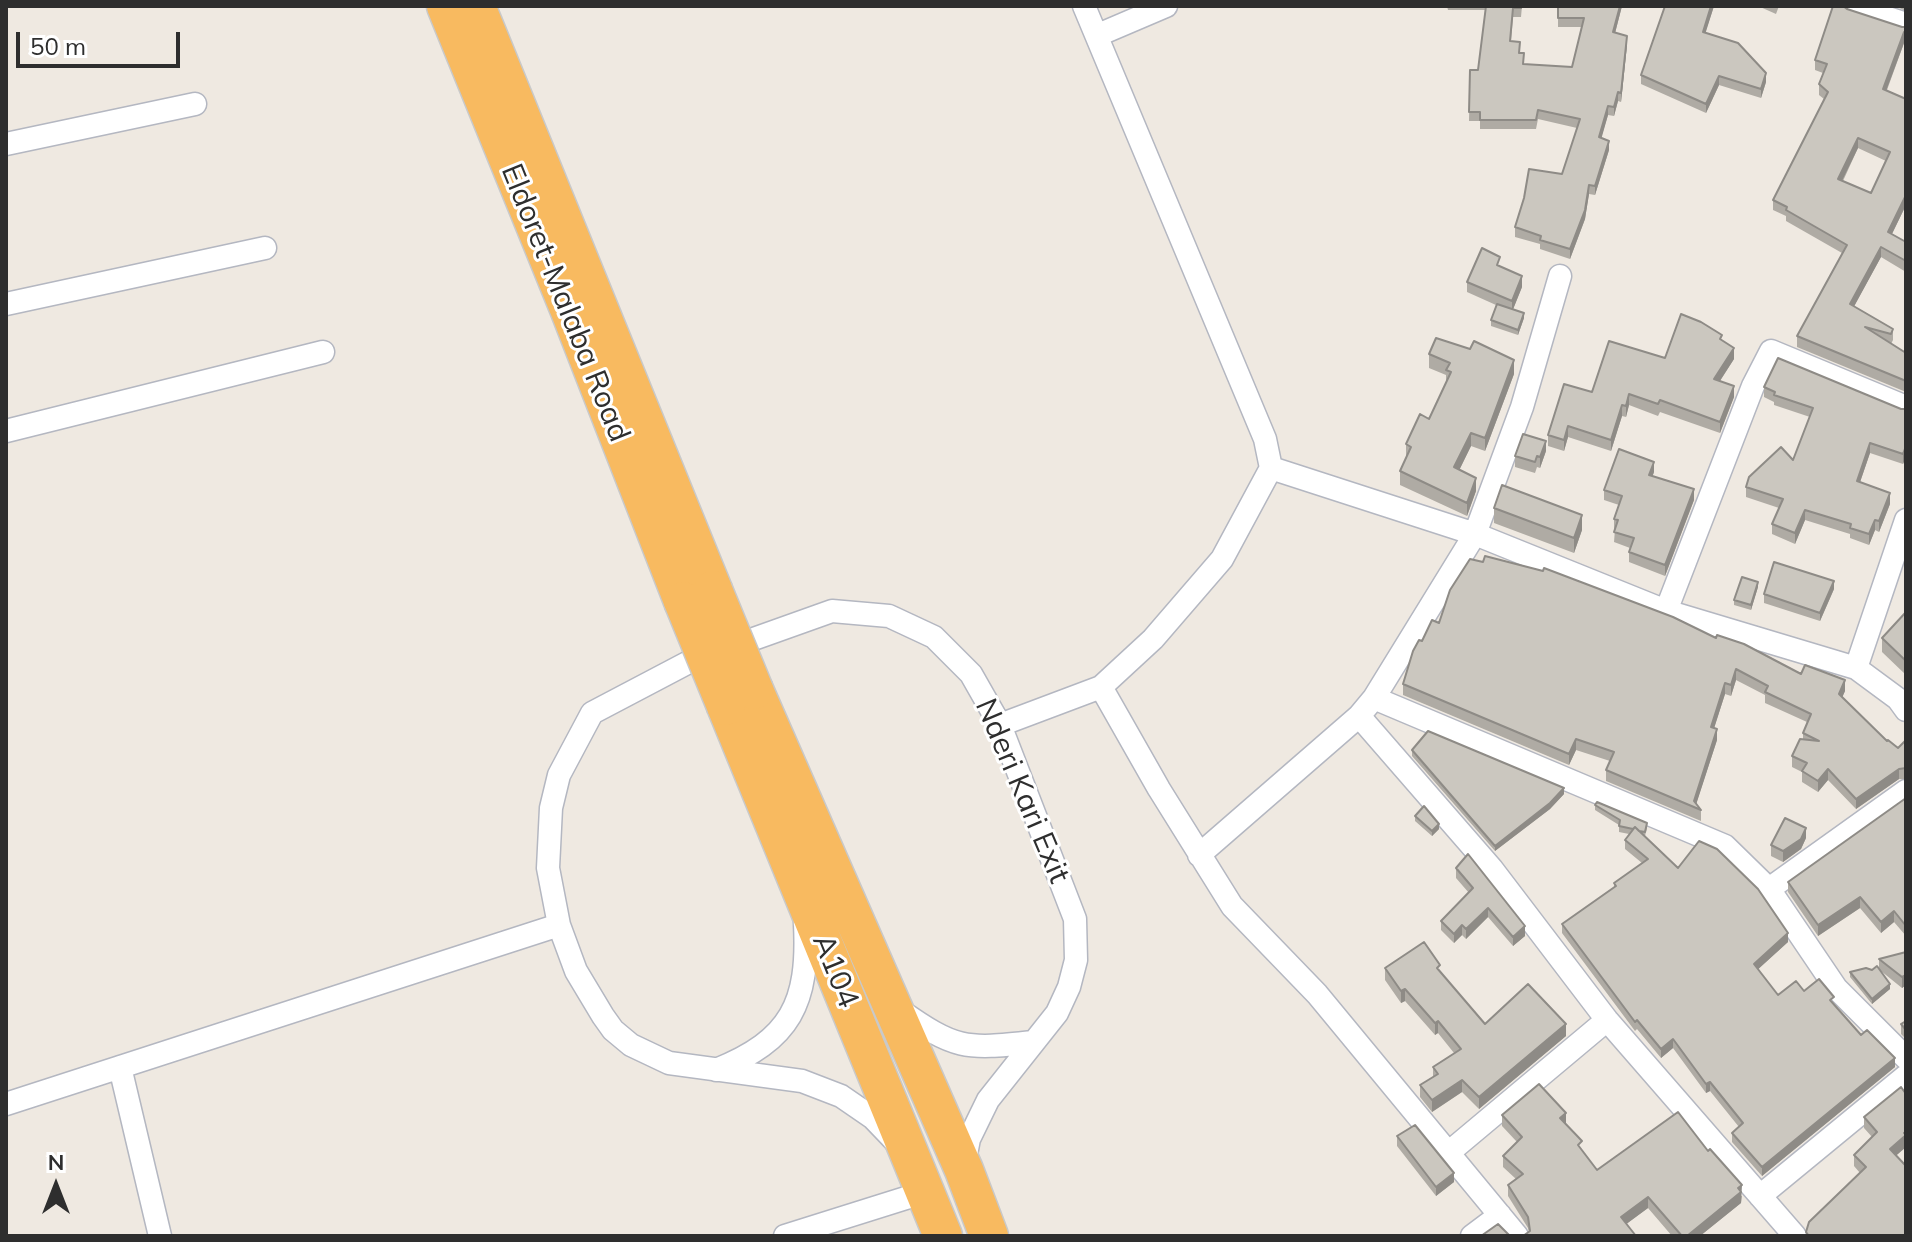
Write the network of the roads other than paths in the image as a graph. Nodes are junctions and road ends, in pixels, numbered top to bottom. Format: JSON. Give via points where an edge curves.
{"nodes":[{"id":1,"x":446,"y":6,"type":"edge"},
{"id":2,"x":476,"y":6,"type":"edge"},
{"id":3,"x":1084,"y":6,"type":"edge"},
{"id":4,"x":1166,"y":6,"type":"edge"},
{"id":5,"x":1851,"y":6,"type":"edge"},
{"id":6,"x":1906,"y":24,"type":"edge"},
{"id":7,"x":1098,"y":35,"type":"junction"},
{"id":8,"x":195,"y":104,"type":"dead end"},
{"id":9,"x":6,"y":144,"type":"edge"},
{"id":10,"x":265,"y":248,"type":"dead end"},
{"id":11,"x":1560,"y":276,"type":"dead end"},
{"id":12,"x":6,"y":304,"type":"edge"},
{"id":13,"x":323,"y":352,"type":"dead end"},
{"id":14,"x":1906,"y":407,"type":"edge"},
{"id":15,"x":6,"y":431,"type":"edge"},
{"id":16,"x":1271,"y":468,"type":"junction"},
{"id":17,"x":1906,"y":520,"type":"edge"},
{"id":18,"x":1475,"y":534,"type":"junction"},
{"id":19,"x":698,"y":595,"type":"junction"},
{"id":20,"x":1666,"y":611,"type":"junction"},
{"id":21,"x":1856,"y":668,"type":"junction"},
{"id":22,"x":1101,"y":687,"type":"junction"},
{"id":23,"x":740,"y":698,"type":"junction"},
{"id":24,"x":1374,"y":698,"type":"junction"},
{"id":25,"x":1906,"y":710,"type":"edge"},
{"id":26,"x":1359,"y":716,"type":"junction"},
{"id":27,"x":1000,"y":725,"type":"junction"},
{"id":28,"x":1906,"y":791,"type":"edge"},
{"id":29,"x":1199,"y":855,"type":"junction"},
{"id":30,"x":1769,"y":889,"type":"junction"},
{"id":31,"x":804,"y":896,"type":"junction"},
{"id":32,"x":559,"y":925,"type":"junction"},
{"id":33,"x":890,"y":1004,"type":"junction"},
{"id":34,"x":1607,"y":1020,"type":"junction"},
{"id":35,"x":1033,"y":1042,"type":"junction"},
{"id":36,"x":1906,"y":1058,"type":"edge"},
{"id":37,"x":120,"y":1067,"type":"junction"},
{"id":38,"x":715,"y":1071,"type":"junction"},
{"id":39,"x":1906,"y":1076,"type":"edge"},
{"id":40,"x":6,"y":1104,"type":"edge"},
{"id":41,"x":1447,"y":1154,"type":"junction"},
{"id":42,"x":911,"y":1157,"type":"junction"},
{"id":43,"x":964,"y":1170,"type":"junction"},
{"id":44,"x":925,"y":1192,"type":"junction"},
{"id":45,"x":1760,"y":1196,"type":"junction"},
{"id":46,"x":1500,"y":1215,"type":"junction"},
{"id":47,"x":160,"y":1236,"type":"edge"},
{"id":48,"x":785,"y":1236,"type":"edge"},
{"id":49,"x":943,"y":1236,"type":"edge"},
{"id":50,"x":989,"y":1236,"type":"edge"},
{"id":51,"x":1472,"y":1236,"type":"edge"},
{"id":52,"x":1517,"y":1236,"type":"edge"},
{"id":53,"x":1795,"y":1236,"type":"edge"}],
"edges":[{"from":1,"to":19,"type":"highway","name":"Eldoret-Malaba Road","via":[[570,311]]},
{"from":2,"to":19,"type":"highway","name":"Eldoret-Malaba Road"},
{"from":3,"to":7,"type":"street"},
{"from":4,"to":7,"type":"street"},
{"from":5,"to":6,"type":"street"},
{"from":7,"to":16,"type":"street","via":[[1265,439]]},
{"from":8,"to":9,"type":"street"},
{"from":10,"to":12,"type":"street"},
{"from":11,"to":18,"type":"street","via":[[1522,407]]},
{"from":13,"to":15,"type":"street"},
{"from":14,"to":20,"type":"street","via":[[1771,351]]},
{"from":16,"to":18,"type":"street"},
{"from":16,"to":22,"type":"street","via":[[1222,559],[1153,639]]},
{"from":17,"to":21,"type":"street"},
{"from":18,"to":20,"type":"street"},
{"from":18,"to":24,"type":"street"},
{"from":19,"to":23,"type":"highway","bridge":true},
{"from":20,"to":21,"type":"street"},
{"from":21,"to":25,"type":"street"},
{"from":22,"to":27,"type":"street"},
{"from":22,"to":29,"type":"street"},
{"from":23,"to":31,"type":"highway","name":"A104"},
{"from":23,"to":33,"type":"highway"},
{"from":24,"to":26,"type":"street"},
{"from":24,"to":30,"type":"street","via":[[1725,846]]},
{"from":26,"to":29,"type":"street"},
{"from":26,"to":34,"type":"street","via":[[1492,869]]},
{"from":27,"to":32,"type":"street","name":"Nderi Kari Exit","via":[[971,674],[941,643],[889,616],[832,611],[689,662],[592,713],[559,775],[551,808],[548,868]]},
{"from":27,"to":35,"type":"street","name":"Nderi Kari Exit","via":[[1077,935],[1069,987],[1057,1013]]},
{"from":28,"to":30,"type":"street"},
{"from":29,"to":41,"type":"street","via":[[1232,906],[1317,994]]},
{"from":30,"to":36,"type":"street","via":[[1836,988]]},
{"from":31,"to":38,"type":"street","via":[[807,948],[799,1001],[775,1036],[757,1051]]},
{"from":31,"to":42,"type":"highway","name":"A104"},
{"from":32,"to":37,"type":"street"},
{"from":32,"to":38,"type":"street","via":[[576,971],[613,1030],[649,1055]]},
{"from":33,"to":35,"type":"street","via":[[934,1034],[973,1047]]},
{"from":33,"to":43,"type":"highway"},
{"from":34,"to":41,"type":"street"},
{"from":34,"to":45,"type":"street"},
{"from":35,"to":43,"type":"street","name":"Nderi Kari Exit","via":[[977,1119]]},
{"from":37,"to":40,"type":"street"},
{"from":37,"to":47,"type":"street"},
{"from":38,"to":42,"type":"street","via":[[802,1081],[841,1096],[873,1118]]},
{"from":39,"to":45,"type":"street"},
{"from":41,"to":46,"type":"street"},
{"from":42,"to":44,"type":"highway","name":"A104"},
{"from":43,"to":50,"type":"highway"},
{"from":44,"to":48,"type":"street"},
{"from":44,"to":49,"type":"highway","name":"A104"},
{"from":45,"to":53,"type":"street"},
{"from":46,"to":51,"type":"street"},
{"from":46,"to":52,"type":"street"}]}
